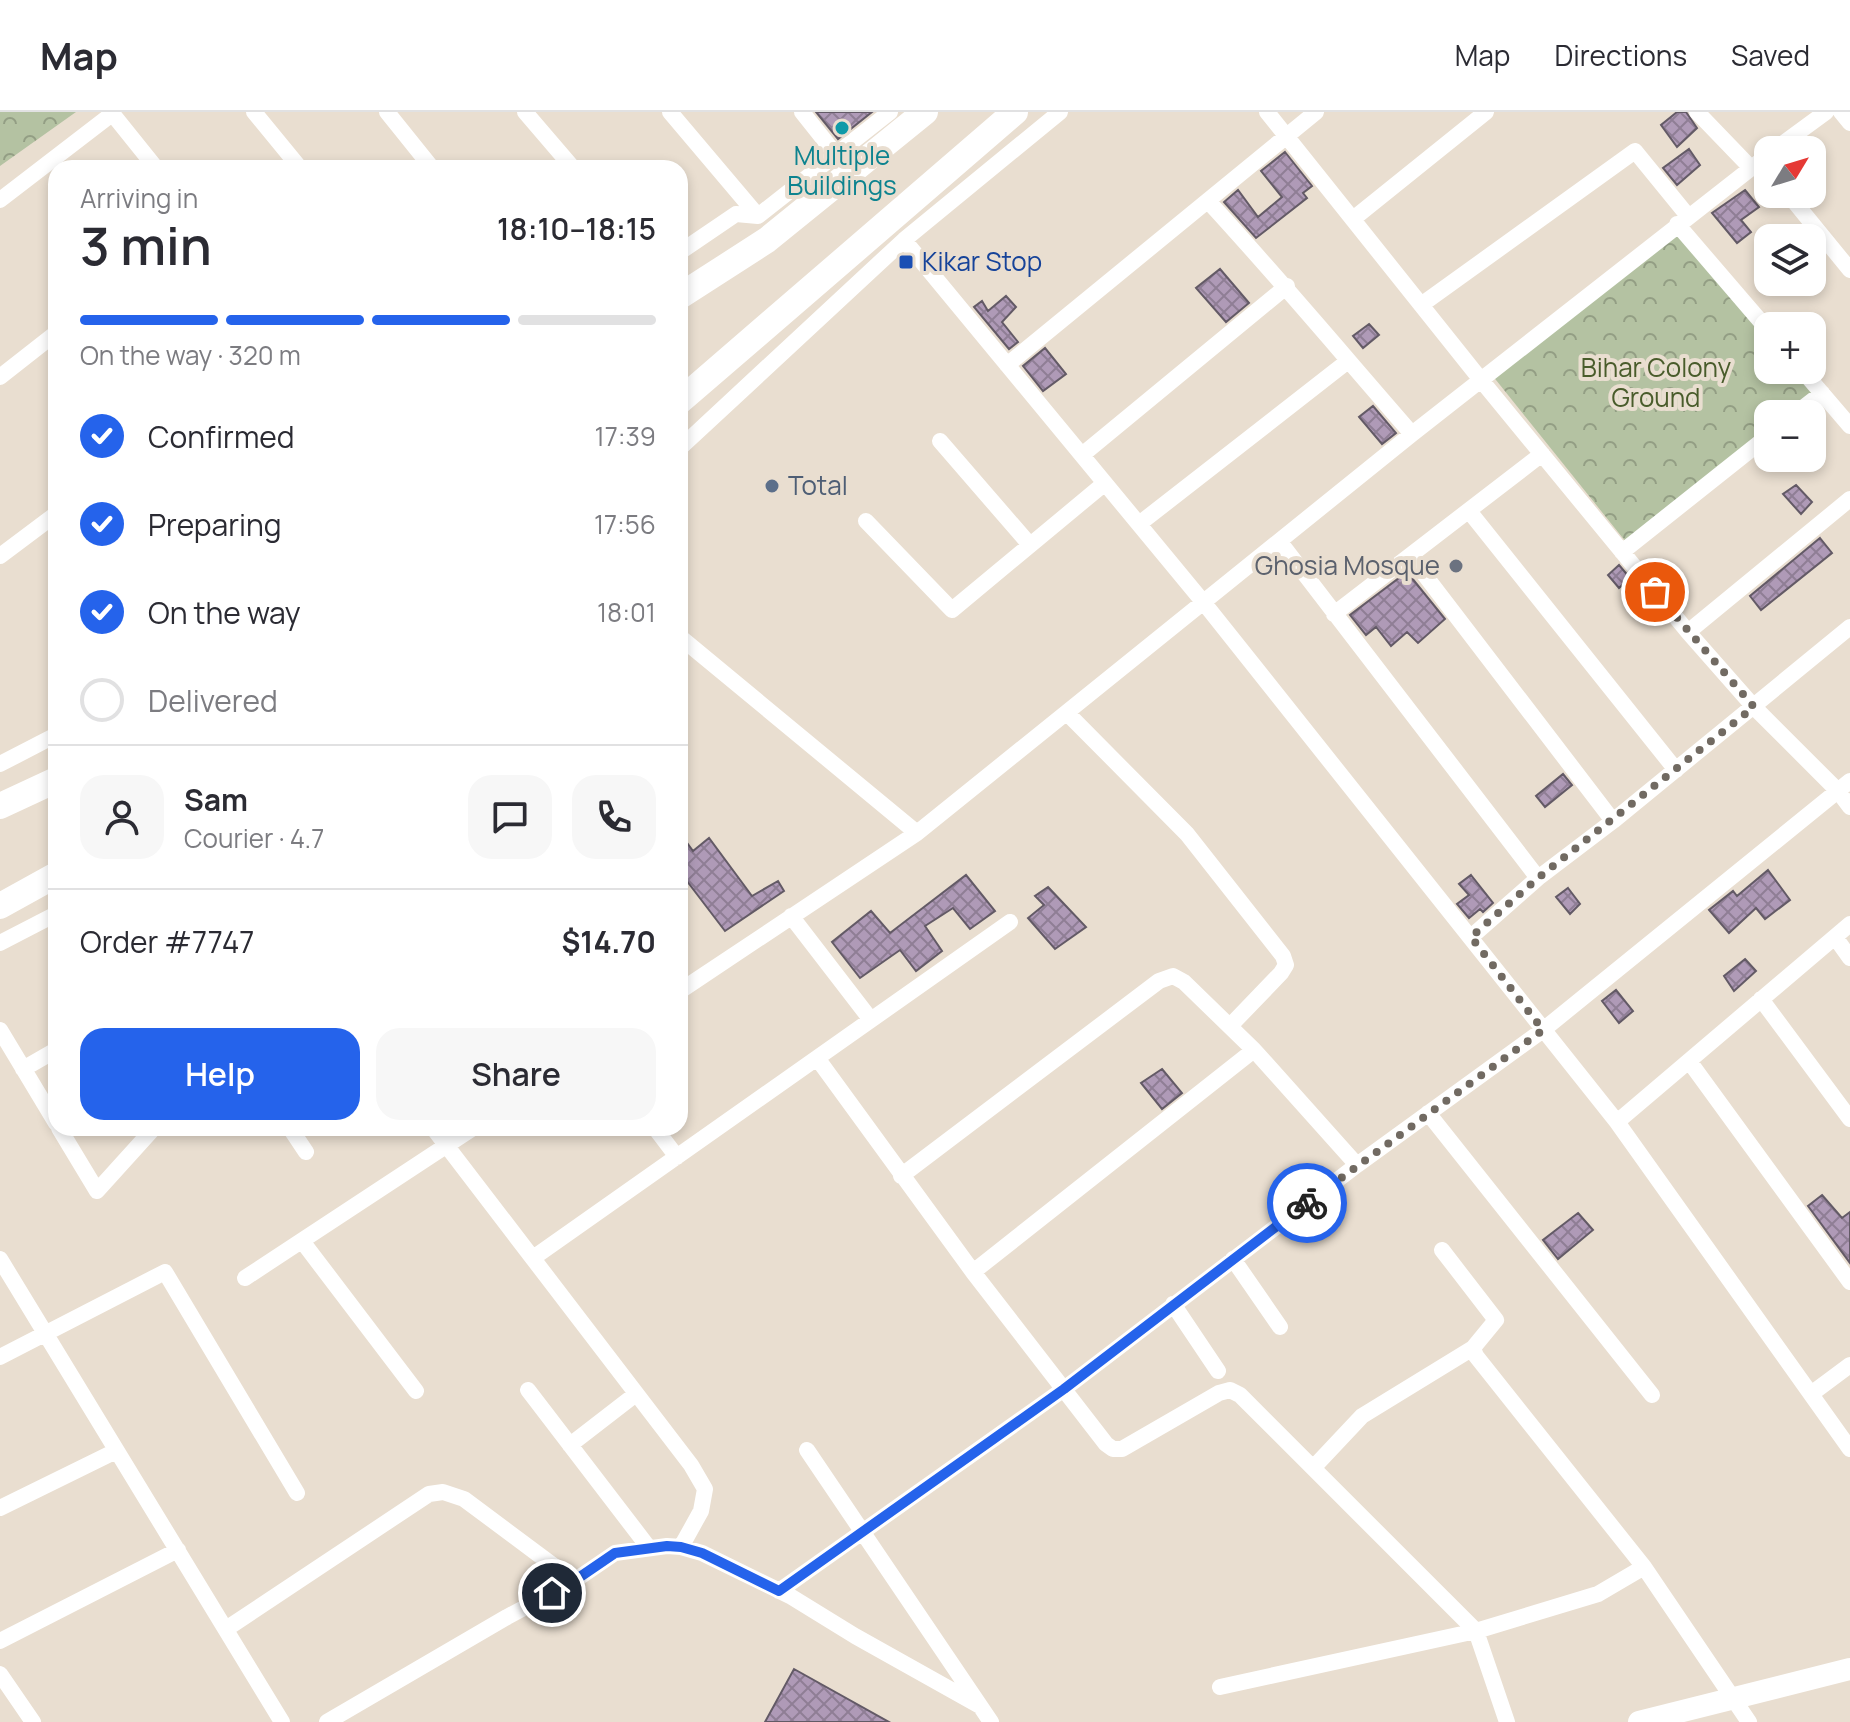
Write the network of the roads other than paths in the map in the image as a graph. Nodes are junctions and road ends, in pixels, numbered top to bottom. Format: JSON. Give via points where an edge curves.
{"nodes":[{"id":1,"x":254,"y":112,"type":"edge"},
{"id":2,"x":387,"y":112,"type":"edge"},
{"id":3,"x":525,"y":112,"type":"edge"},
{"id":4,"x":670,"y":112,"type":"edge"},
{"id":5,"x":802,"y":112,"type":"edge"},
{"id":6,"x":890,"y":112,"type":"edge"},
{"id":7,"x":925,"y":112,"type":"edge"},
{"id":8,"x":1015,"y":112,"type":"edge"},
{"id":9,"x":1060,"y":112,"type":"edge"},
{"id":10,"x":1267,"y":112,"type":"edge"},
{"id":11,"x":1316,"y":112,"type":"edge"},
{"id":12,"x":1486,"y":112,"type":"edge"},
{"id":13,"x":1697,"y":112,"type":"edge"},
{"id":14,"x":1826,"y":112,"type":"edge"},
{"id":15,"x":1841,"y":112,"type":"edge"},
{"id":16,"x":112,"y":113,"type":"edge"},
{"id":17,"x":1850,"y":123,"type":"edge"},
{"id":18,"x":1287,"y":136,"type":"junction"},
{"id":19,"x":1795,"y":136,"type":"edge"},
{"id":20,"x":1754,"y":153,"type":"edge"},
{"id":21,"x":837,"y":156,"type":"junction"},
{"id":22,"x":51,"y":160,"type":"edge"},
{"id":23,"x":150,"y":160,"type":"edge"},
{"id":24,"x":293,"y":160,"type":"edge"},
{"id":25,"x":426,"y":160,"type":"edge"},
{"id":26,"x":566,"y":160,"type":"edge"},
{"id":27,"x":48,"y":163,"type":"edge"},
{"id":28,"x":1754,"y":167,"type":"edge"},
{"id":29,"x":0,"y":200,"type":"edge"},
{"id":30,"x":1208,"y":201,"type":"junction"},
{"id":31,"x":1799,"y":208,"type":"edge"},
{"id":32,"x":758,"y":216,"type":"junction"},
{"id":33,"x":1353,"y":219,"type":"junction"},
{"id":34,"x":1682,"y":220,"type":"junction"},
{"id":35,"x":904,"y":240,"type":"junction"},
{"id":36,"x":688,"y":247,"type":"edge"},
{"id":37,"x":1850,"y":270,"type":"edge"},
{"id":38,"x":1287,"y":286,"type":"junction"},
{"id":39,"x":688,"y":291,"type":"edge"},
{"id":40,"x":1421,"y":305,"type":"junction"},
{"id":41,"x":1754,"y":312,"type":"edge"},
{"id":42,"x":48,"y":339,"type":"edge"},
{"id":43,"x":1348,"y":361,"type":"junction"},
{"id":44,"x":1007,"y":365,"type":"junction"},
{"id":45,"x":0,"y":377,"type":"edge"},
{"id":46,"x":1481,"y":380,"type":"junction"},
{"id":47,"x":1814,"y":384,"type":"edge"},
{"id":48,"x":1822,"y":393,"type":"junction"},
{"id":49,"x":688,"y":394,"type":"edge"},
{"id":50,"x":1813,"y":400,"type":"edge"},
{"id":51,"x":1850,"y":426,"type":"edge"},
{"id":52,"x":1412,"y":434,"type":"junction"},
{"id":53,"x":688,"y":441,"type":"edge"},
{"id":54,"x":940,"y":441,"type":"dead end"},
{"id":55,"x":1754,"y":447,"type":"edge"},
{"id":56,"x":1542,"y":454,"type":"junction"},
{"id":57,"x":1082,"y":455,"type":"junction"},
{"id":58,"x":1105,"y":483,"type":"junction"},
{"id":59,"x":1850,"y":499,"type":"edge"},
{"id":60,"x":1469,"y":511,"type":"junction"},
{"id":61,"x":48,"y":520,"type":"edge"},
{"id":62,"x":866,"y":521,"type":"dead end"},
{"id":63,"x":1139,"y":524,"type":"junction"},
{"id":64,"x":1280,"y":542,"type":"junction"},
{"id":65,"x":1030,"y":545,"type":"junction"},
{"id":66,"x":1622,"y":552,"type":"junction"},
{"id":67,"x":0,"y":556,"type":"edge"},
{"id":68,"x":1411,"y":557,"type":"junction"},
{"id":69,"x":1204,"y":603,"type":"junction"},
{"id":70,"x":1334,"y":614,"type":"junction"},
{"id":71,"x":1850,"y":627,"type":"edge"},
{"id":72,"x":1688,"y":632,"type":"junction"},
{"id":73,"x":688,"y":644,"type":"edge"},
{"id":74,"x":1754,"y":707,"type":"junction"},
{"id":75,"x":1068,"y":714,"type":"junction"},
{"id":76,"x":48,"y":739,"type":"edge"},
{"id":77,"x":0,"y":764,"type":"edge"},
{"id":78,"x":1676,"y":770,"type":"junction"},
{"id":79,"x":48,"y":784,"type":"edge"},
{"id":80,"x":1844,"y":786,"type":"edge"},
{"id":81,"x":0,"y":806,"type":"edge"},
{"id":82,"x":1850,"y":807,"type":"edge"},
{"id":83,"x":1613,"y":821,"type":"junction"},
{"id":84,"x":917,"y":833,"type":"junction"},
{"id":85,"x":1538,"y":878,"type":"junction"},
{"id":86,"x":48,"y":879,"type":"edge"},
{"id":87,"x":0,"y":906,"type":"edge"},
{"id":88,"x":791,"y":916,"type":"junction"},
{"id":89,"x":48,"y":918,"type":"edge"},
{"id":90,"x":1010,"y":922,"type":"dead end"},
{"id":91,"x":1850,"y":924,"type":"edge"},
{"id":92,"x":1471,"y":937,"type":"junction"},
{"id":93,"x":1835,"y":937,"type":"junction"},
{"id":94,"x":0,"y":943,"type":"edge"},
{"id":95,"x":1850,"y":958,"type":"edge"},
{"id":96,"x":688,"y":986,"type":"edge"},
{"id":97,"x":1761,"y":999,"type":"junction"},
{"id":98,"x":871,"y":1020,"type":"junction"},
{"id":99,"x":1230,"y":1026,"type":"junction"},
{"id":100,"x":0,"y":1030,"type":"edge"},
{"id":101,"x":1543,"y":1030,"type":"junction"},
{"id":102,"x":1254,"y":1050,"type":"junction"},
{"id":103,"x":48,"y":1055,"type":"edge"},
{"id":104,"x":817,"y":1058,"type":"junction"},
{"id":105,"x":1689,"y":1061,"type":"junction"},
{"id":106,"x":23,"y":1069,"type":"junction"},
{"id":107,"x":48,"y":1111,"type":"edge"},
{"id":108,"x":1428,"y":1113,"type":"junction"},
{"id":109,"x":1850,"y":1119,"type":"edge"},
{"id":110,"x":1617,"y":1122,"type":"junction"},
{"id":111,"x":63,"y":1136,"type":"edge"},
{"id":112,"x":147,"y":1136,"type":"edge"},
{"id":113,"x":295,"y":1136,"type":"edge"},
{"id":114,"x":440,"y":1136,"type":"edge"},
{"id":115,"x":461,"y":1136,"type":"edge"},
{"id":116,"x":661,"y":1136,"type":"edge"},
{"id":117,"x":447,"y":1145,"type":"junction"},
{"id":118,"x":306,"y":1152,"type":"dead end"},
{"id":119,"x":677,"y":1157,"type":"junction"},
{"id":120,"x":1357,"y":1165,"type":"junction"},
{"id":121,"x":901,"y":1176,"type":"junction"},
{"id":122,"x":302,"y":1241,"type":"junction"},
{"id":123,"x":1442,"y":1250,"type":"dead end"},
{"id":124,"x":533,"y":1258,"type":"junction"},
{"id":125,"x":0,"y":1259,"type":"edge"},
{"id":126,"x":1233,"y":1259,"type":"junction"},
{"id":127,"x":973,"y":1272,"type":"junction"},
{"id":128,"x":245,"y":1278,"type":"dead end"},
{"id":129,"x":1850,"y":1282,"type":"edge"},
{"id":130,"x":1173,"y":1304,"type":"junction"},
{"id":131,"x":1280,"y":1327,"type":"dead end"},
{"id":132,"x":45,"y":1334,"type":"junction"},
{"id":133,"x":1473,"y":1348,"type":"junction"},
{"id":134,"x":0,"y":1357,"type":"edge"},
{"id":135,"x":1850,"y":1365,"type":"edge"},
{"id":136,"x":1218,"y":1371,"type":"dead end"},
{"id":137,"x":1064,"y":1389,"type":"junction"},
{"id":138,"x":528,"y":1390,"type":"dead end"},
{"id":139,"x":416,"y":1391,"type":"dead end"},
{"id":140,"x":636,"y":1394,"type":"junction"},
{"id":141,"x":1811,"y":1394,"type":"junction"},
{"id":142,"x":1652,"y":1395,"type":"dead end"},
{"id":143,"x":570,"y":1445,"type":"junction"},
{"id":144,"x":1850,"y":1449,"type":"edge"},
{"id":145,"x":807,"y":1450,"type":"dead end"},
{"id":146,"x":116,"y":1451,"type":"junction"},
{"id":147,"x":1314,"y":1467,"type":"junction"},
{"id":148,"x":297,"y":1493,"type":"dead end"},
{"id":149,"x":0,"y":1508,"type":"edge"},
{"id":150,"x":862,"y":1531,"type":"junction"},
{"id":151,"x":681,"y":1547,"type":"junction"},
{"id":152,"x":649,"y":1548,"type":"junction"},
{"id":153,"x":178,"y":1550,"type":"junction"},
{"id":154,"x":1644,"y":1567,"type":"junction"},
{"id":155,"x":574,"y":1581,"type":"junction"},
{"id":156,"x":779,"y":1591,"type":"junction"},
{"id":157,"x":226,"y":1629,"type":"junction"},
{"id":158,"x":1476,"y":1631,"type":"junction"},
{"id":159,"x":0,"y":1641,"type":"edge"},
{"id":160,"x":1850,"y":1669,"type":"edge"},
{"id":161,"x":0,"y":1674,"type":"edge"},
{"id":162,"x":1220,"y":1687,"type":"dead end"},
{"id":163,"x":1731,"y":1699,"type":"junction"},
{"id":164,"x":980,"y":1706,"type":"junction"},
{"id":165,"x":33,"y":1722,"type":"edge"},
{"id":166,"x":282,"y":1722,"type":"edge"},
{"id":167,"x":327,"y":1722,"type":"edge"},
{"id":168,"x":991,"y":1722,"type":"edge"},
{"id":169,"x":1507,"y":1722,"type":"edge"},
{"id":170,"x":1639,"y":1722,"type":"edge"},
{"id":171,"x":1749,"y":1722,"type":"edge"}],
"edges":[{"from":1,"to":24,"type":"street"},
{"from":2,"to":25,"type":"street"},
{"from":3,"to":26,"type":"street"},
{"from":4,"to":32,"type":"street"},
{"from":5,"to":21,"type":"street"},
{"from":6,"to":21,"type":"street"},
{"from":7,"to":39,"type":"main road","via":[[767,240]]},
{"from":8,"to":49,"type":"main road"},
{"from":9,"to":35,"type":"street"},
{"from":10,"to":18,"type":"street"},
{"from":11,"to":18,"type":"street"},
{"from":12,"to":33,"type":"street"},
{"from":13,"to":20,"type":"street"},
{"from":14,"to":19,"type":"street"},
{"from":15,"to":17,"type":"street"},
{"from":16,"to":22,"type":"street"},
{"from":16,"to":23,"type":"street"},
{"from":18,"to":30,"type":"street"},
{"from":18,"to":33,"type":"street"},
{"from":21,"to":32,"type":"street"},
{"from":27,"to":29,"type":"street"},
{"from":28,"to":34,"type":"street"},
{"from":30,"to":38,"type":"street"},
{"from":30,"to":44,"type":"street"},
{"from":31,"to":37,"type":"street"},
{"from":32,"to":36,"type":"street","via":[[736,214]]},
{"from":33,"to":40,"type":"street"},
{"from":34,"to":40,"type":"street","via":[[1635,151]]},
{"from":34,"to":41,"type":"street"},
{"from":34,"to":46,"type":"street"},
{"from":35,"to":44,"type":"street"},
{"from":35,"to":53,"type":"street"},
{"from":38,"to":43,"type":"street"},
{"from":38,"to":57,"type":"street"},
{"from":40,"to":46,"type":"street"},
{"from":42,"to":45,"type":"street"},
{"from":43,"to":52,"type":"street"},
{"from":43,"to":63,"type":"street"},
{"from":44,"to":57,"type":"street"},
{"from":46,"to":52,"type":"street"},
{"from":46,"to":56,"type":"street"},
{"from":47,"to":48,"type":"street"},
{"from":48,"to":50,"type":"street"},
{"from":48,"to":51,"type":"street"},
{"from":52,"to":64,"type":"street"},
{"from":54,"to":65,"type":"street"},
{"from":55,"to":66,"type":"street"},
{"from":56,"to":60,"type":"street"},
{"from":56,"to":66,"type":"street"},
{"from":57,"to":58,"type":"street"},
{"from":58,"to":63,"type":"street"},
{"from":58,"to":65,"type":"street"},
{"from":59,"to":72,"type":"street"},
{"from":60,"to":68,"type":"street"},
{"from":60,"to":78,"type":"street"},
{"from":61,"to":67,"type":"street"},
{"from":62,"to":65,"type":"street","via":[[952,610]]},
{"from":63,"to":69,"type":"street"},
{"from":64,"to":69,"type":"street"},
{"from":64,"to":70,"type":"street"},
{"from":66,"to":72,"type":"street"},
{"from":68,"to":70,"type":"street"},
{"from":68,"to":83,"type":"street"},
{"from":69,"to":75,"type":"street"},
{"from":69,"to":92,"type":"street"},
{"from":70,"to":85,"type":"street"},
{"from":71,"to":74,"type":"street"},
{"from":72,"to":74,"type":"street"},
{"from":73,"to":84,"type":"street"},
{"from":74,"to":78,"type":"street"},
{"from":74,"to":80,"type":"street"},
{"from":75,"to":84,"type":"street"},
{"from":75,"to":99,"type":"street","via":[[1187,834],[1283,956],[1286,965],[1281,973]]},
{"from":76,"to":77,"type":"street"},
{"from":78,"to":83,"type":"street"},
{"from":79,"to":81,"type":"main road"},
{"from":80,"to":82,"type":"street"},
{"from":80,"to":101,"type":"street"},
{"from":83,"to":85,"type":"street"},
{"from":84,"to":88,"type":"street"},
{"from":85,"to":92,"type":"street"},
{"from":86,"to":87,"type":"main road"},
{"from":88,"to":96,"type":"street"},
{"from":88,"to":98,"type":"street"},
{"from":89,"to":94,"type":"street"},
{"from":90,"to":98,"type":"street"},
{"from":91,"to":93,"type":"street"},
{"from":92,"to":101,"type":"street"},
{"from":93,"to":95,"type":"street"},
{"from":93,"to":97,"type":"street"},
{"from":97,"to":105,"type":"street"},
{"from":97,"to":109,"type":"street"},
{"from":98,"to":104,"type":"street"},
{"from":99,"to":102,"type":"street"},
{"from":99,"to":121,"type":"street","via":[[1184,982],[1173,976],[1159,981]]},
{"from":100,"to":106,"type":"street"},
{"from":101,"to":108,"type":"street"},
{"from":101,"to":110,"type":"street"},
{"from":102,"to":120,"type":"street"},
{"from":102,"to":127,"type":"street"},
{"from":103,"to":106,"type":"street"},
{"from":104,"to":119,"type":"street"},
{"from":104,"to":121,"type":"street"},
{"from":105,"to":110,"type":"street"},
{"from":105,"to":129,"type":"street"},
{"from":106,"to":107,"type":"street"},
{"from":108,"to":120,"type":"street"},
{"from":108,"to":142,"type":"street"},
{"from":110,"to":141,"type":"street"},
{"from":111,"to":112,"type":"street","via":[[97,1191]]},
{"from":113,"to":118,"type":"street"},
{"from":114,"to":117,"type":"street"},
{"from":115,"to":117,"type":"street"},
{"from":116,"to":119,"type":"street"},
{"from":117,"to":122,"type":"street"},
{"from":117,"to":124,"type":"street"},
{"from":119,"to":124,"type":"street"},
{"from":120,"to":126,"type":"street"},
{"from":121,"to":127,"type":"street"},
{"from":122,"to":128,"type":"street"},
{"from":122,"to":139,"type":"street"},
{"from":123,"to":133,"type":"street","via":[[1496,1320]]},
{"from":124,"to":140,"type":"street"},
{"from":125,"to":132,"type":"street"},
{"from":126,"to":130,"type":"street"},
{"from":126,"to":131,"type":"street"},
{"from":127,"to":137,"type":"street"},
{"from":130,"to":136,"type":"street"},
{"from":130,"to":137,"type":"street"},
{"from":132,"to":134,"type":"street"},
{"from":132,"to":146,"type":"street"},
{"from":132,"to":148,"type":"street","via":[[165,1272]]},
{"from":133,"to":147,"type":"street","via":[[1362,1416]]},
{"from":133,"to":154,"type":"street"},
{"from":135,"to":141,"type":"street"},
{"from":137,"to":147,"type":"street","via":[[1113,1449],[1122,1449],[1230,1390]]},
{"from":137,"to":150,"type":"street"},
{"from":138,"to":143,"type":"street"},
{"from":140,"to":143,"type":"street"},
{"from":140,"to":151,"type":"street","via":[[705,1489],[701,1511]]},
{"from":141,"to":144,"type":"street"},
{"from":143,"to":152,"type":"street"},
{"from":145,"to":150,"type":"street"},
{"from":146,"to":149,"type":"street"},
{"from":146,"to":153,"type":"street"},
{"from":147,"to":158,"type":"street"},
{"from":150,"to":156,"type":"street"},
{"from":150,"to":164,"type":"street"},
{"from":151,"to":152,"type":"street"},
{"from":151,"to":156,"type":"street"},
{"from":152,"to":155,"type":"street","via":[[615,1553]]},
{"from":153,"to":157,"type":"street"},
{"from":153,"to":159,"type":"street"},
{"from":154,"to":158,"type":"street","via":[[1598,1594]]},
{"from":154,"to":163,"type":"street"},
{"from":155,"to":157,"type":"street","via":[[464,1499],[443,1492],[429,1494]]},
{"from":155,"to":167,"type":"street"},
{"from":156,"to":164,"type":"street"},
{"from":157,"to":166,"type":"street"},
{"from":158,"to":162,"type":"street"},
{"from":158,"to":169,"type":"street"},
{"from":160,"to":163,"type":"main road"},
{"from":161,"to":165,"type":"street"},
{"from":163,"to":170,"type":"main road"},
{"from":163,"to":171,"type":"street"},
{"from":164,"to":168,"type":"street"}]}
